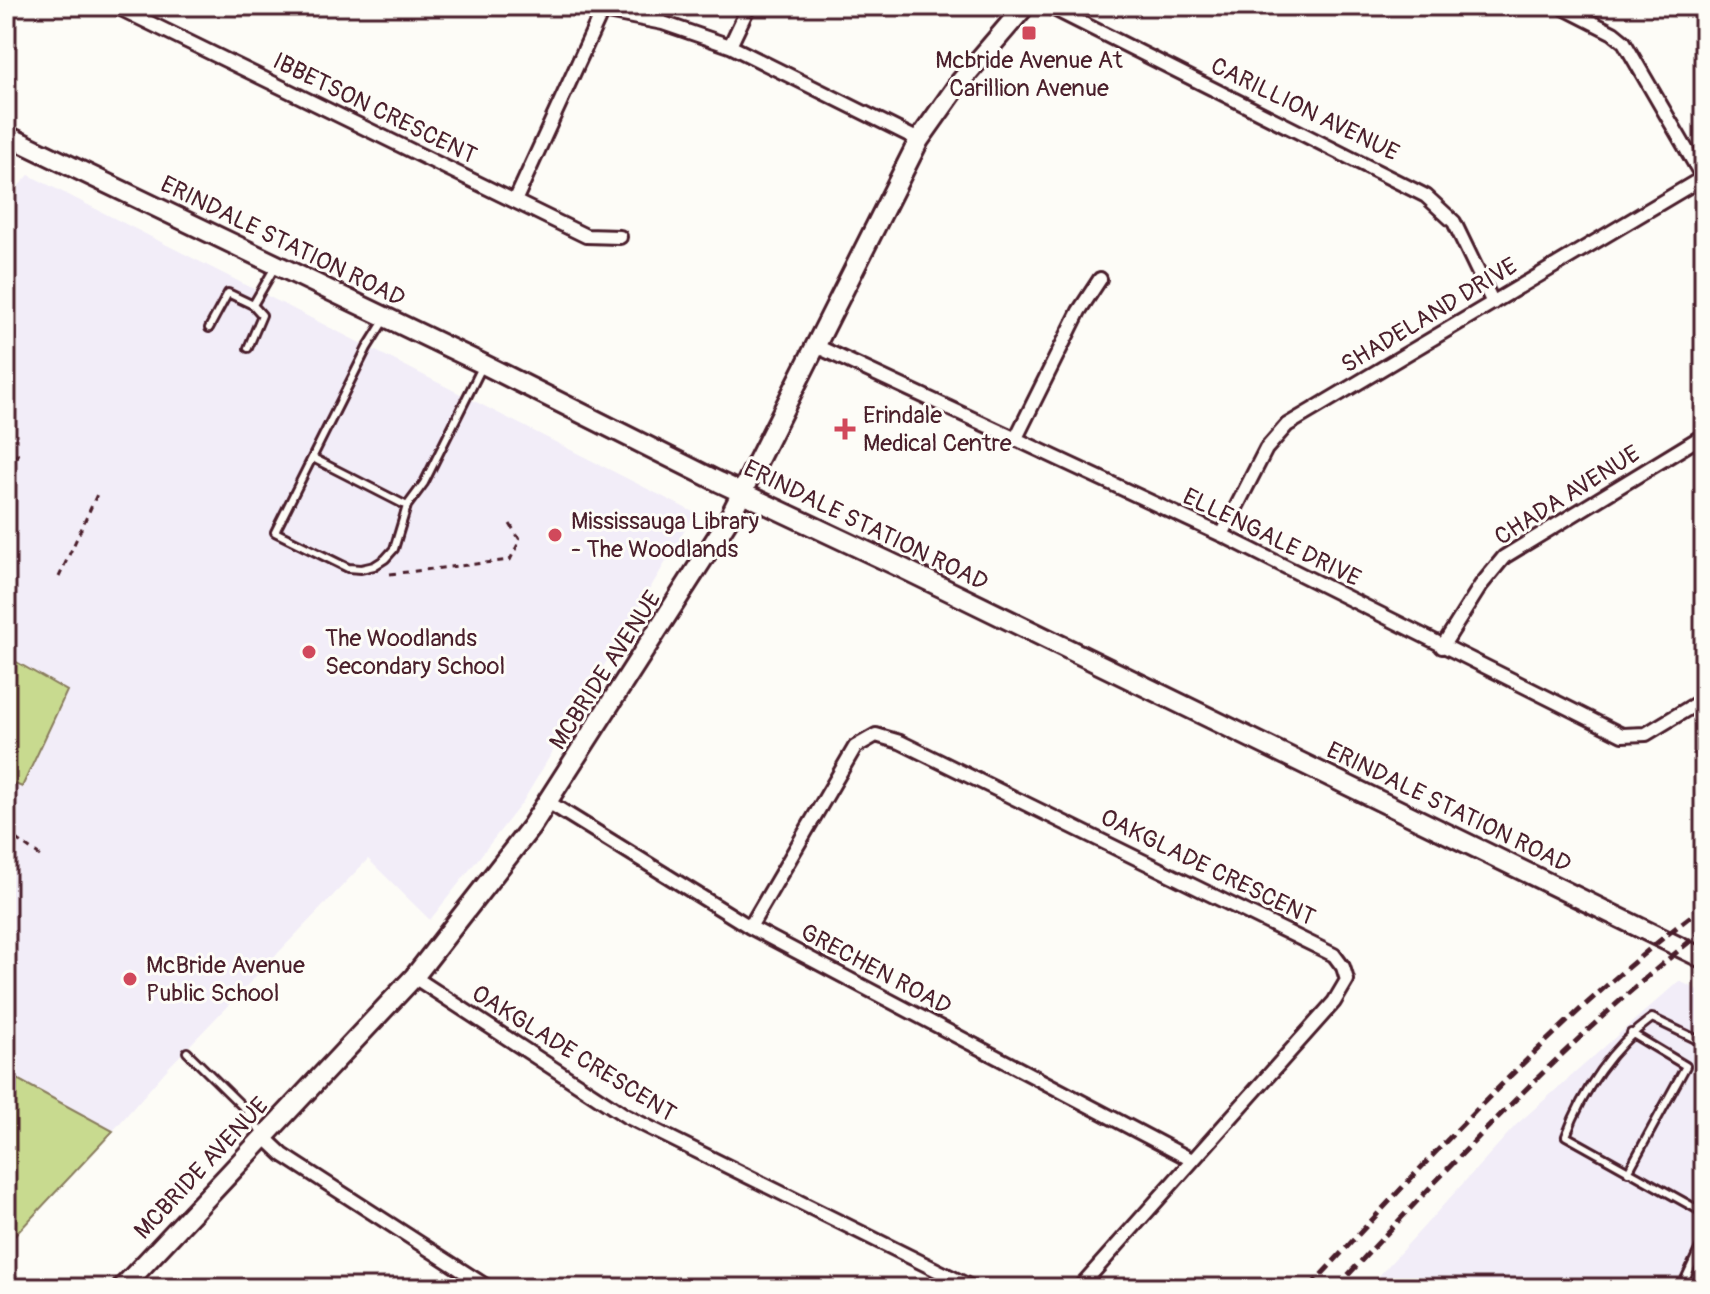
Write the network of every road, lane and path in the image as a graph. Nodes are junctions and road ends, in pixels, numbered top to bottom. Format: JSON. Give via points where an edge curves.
{"nodes":[{"id":1,"x":115,"y":6,"type":"edge"},
{"id":2,"x":749,"y":6,"type":"edge"},
{"id":3,"x":1025,"y":6,"type":"edge"},
{"id":4,"x":1048,"y":6,"type":"edge"},
{"id":5,"x":1560,"y":6,"type":"edge"},
{"id":6,"x":597,"y":8,"type":"edge"},
{"id":7,"x":730,"y":46,"type":"junction"},
{"id":8,"x":6,"y":135,"type":"edge"},
{"id":9,"x":919,"y":140,"type":"junction"},
{"id":10,"x":1703,"y":177,"type":"edge"},
{"id":11,"x":515,"y":201,"type":"junction"},
{"id":12,"x":620,"y":237,"type":"dead end"},
{"id":13,"x":276,"y":264,"type":"junction"},
{"id":14,"x":1100,"y":279,"type":"dead end"},
{"id":15,"x":1493,"y":303,"type":"junction"},
{"id":16,"x":253,"y":305,"type":"junction"},
{"id":17,"x":386,"y":317,"type":"junction"},
{"id":18,"x":209,"y":328,"type":"dead end"},
{"id":19,"x":816,"y":346,"type":"junction"},
{"id":20,"x":248,"y":348,"type":"dead end"},
{"id":21,"x":483,"y":364,"type":"junction"},
{"id":22,"x":1704,"y":435,"type":"edge"},
{"id":23,"x":1015,"y":440,"type":"junction"},
{"id":24,"x":18,"y":453,"type":"dead end"},
{"id":25,"x":313,"y":458,"type":"junction"},
{"id":26,"x":6,"y":479,"type":"edge"},
{"id":27,"x":99,"y":490,"type":"dead end"},
{"id":28,"x":743,"y":491,"type":"junction"},
{"id":29,"x":407,"y":506,"type":"junction"},
{"id":30,"x":510,"y":524,"type":"dead end"},
{"id":31,"x":1222,"y":535,"type":"junction"},
{"id":32,"x":390,"y":574,"type":"dead end"},
{"id":33,"x":59,"y":577,"type":"dead end"},
{"id":34,"x":1442,"y":647,"type":"junction"},
{"id":35,"x":1704,"y":699,"type":"edge"},
{"id":36,"x":548,"y":802,"type":"junction"},
{"id":37,"x":6,"y":832,"type":"edge"},
{"id":38,"x":40,"y":856,"type":"dead end"},
{"id":39,"x":750,"y":927,"type":"junction"},
{"id":40,"x":1704,"y":959,"type":"edge"},
{"id":41,"x":414,"y":977,"type":"junction"},
{"id":42,"x":1631,"y":1033,"type":"junction"},
{"id":43,"x":1704,"y":1043,"type":"edge"},
{"id":44,"x":187,"y":1052,"type":"dead end"},
{"id":45,"x":263,"y":1136,"type":"junction"},
{"id":46,"x":1192,"y":1160,"type":"junction"},
{"id":47,"x":1628,"y":1172,"type":"junction"},
{"id":48,"x":1704,"y":1213,"type":"edge"},
{"id":49,"x":1704,"y":1239,"type":"edge"},
{"id":50,"x":1427,"y":1284,"type":"dead end"},
{"id":51,"x":122,"y":1288,"type":"edge"},
{"id":52,"x":489,"y":1288,"type":"edge"},
{"id":53,"x":973,"y":1288,"type":"edge"},
{"id":54,"x":1079,"y":1288,"type":"edge"},
{"id":55,"x":1435,"y":1288,"type":"edge"},
{"id":56,"x":1681,"y":1288,"type":"edge"}],
"edges":[{"from":1,"to":11,"type":"street","name":"IBBETSON CRESCENT"},
{"from":2,"to":7,"type":"street"},
{"from":3,"to":9,"type":"street","name":"MCBRIDE AVENUE"},
{"from":4,"to":15,"type":"street","name":"CARILLION AVENUE","via":[[1426,196],[1454,222]]},
{"from":5,"to":10,"type":"street","via":[[1624,42]]},
{"from":6,"to":7,"type":"street"},
{"from":6,"to":11,"type":"street"},
{"from":7,"to":9,"type":"street"},
{"from":8,"to":13,"type":"street","name":"ERINDALE STATION ROAD"},
{"from":9,"to":19,"type":"street","name":"MCBRIDE AVENUE"},
{"from":10,"to":15,"type":"street","name":"SHADELAND DRIVE"},
{"from":11,"to":12,"type":"street","name":"IBBETSON CRESCENT","via":[[586,236]]},
{"from":13,"to":16,"type":"lane"},
{"from":13,"to":17,"type":"street","name":"ERINDALE STATION ROAD"},
{"from":14,"to":23,"type":"street"},
{"from":15,"to":31,"type":"street","name":"SHADELAND DRIVE","via":[[1287,425],[1266,449]]},
{"from":16,"to":18,"type":"lane","via":[[228,293]]},
{"from":16,"to":20,"type":"lane","via":[[262,315]]},
{"from":17,"to":21,"type":"street","name":"ERINDALE STATION ROAD"},
{"from":17,"to":25,"type":"lane"},
{"from":19,"to":23,"type":"street","name":"ELLENGALE DRIVE"},
{"from":19,"to":28,"type":"street","name":"MCBRIDE AVENUE"},
{"from":21,"to":28,"type":"street","name":"ERINDALE STATION ROAD"},
{"from":21,"to":29,"type":"lane","via":[[424,483]]},
{"from":22,"to":34,"type":"street","name":"CHADA AVENUE","via":[[1504,557]]},
{"from":23,"to":31,"type":"street","name":"ELLENGALE DRIVE"},
{"from":24,"to":26,"type":"path"},
{"from":25,"to":29,"type":"lane"},
{"from":25,"to":29,"type":"lane","via":[[275,532],[348,568],[361,569],[394,549]]},
{"from":27,"to":33,"type":"path"},
{"from":28,"to":36,"type":"street","name":"MCBRIDE AVENUE"},
{"from":28,"to":40,"type":"street","name":"ERINDALE STATION ROAD"},
{"from":30,"to":32,"type":"path","via":[[520,540],[510,560]]},
{"from":31,"to":34,"type":"street","name":"ELLENGALE DRIVE"},
{"from":34,"to":35,"type":"street","name":"ELLENGALE DRIVE","via":[[1622,735],[1646,734]]},
{"from":36,"to":39,"type":"street","name":"GRECHEN ROAD"},
{"from":36,"to":41,"type":"street","name":"MCBRIDE AVENUE"},
{"from":37,"to":38,"type":"path"},
{"from":39,"to":46,"type":"street","name":"GRECHEN ROAD"},
{"from":39,"to":46,"type":"street","name":"OAKGLADE CRESCENT","via":[[855,747],[876,735],[900,742],[1334,955],[1347,980],[1334,1002]]},
{"from":41,"to":45,"type":"street","name":"MCBRIDE AVENUE"},
{"from":41,"to":53,"type":"street","name":"OAKGLADE CRESCENT","via":[[626,1116]]},
{"from":42,"to":43,"type":"lane","via":[[1652,1018]]},
{"from":42,"to":47,"type":"lane","via":[[1686,1066]]},
{"from":42,"to":47,"type":"lane","via":[[1578,1104],[1566,1136]]},
{"from":44,"to":45,"type":"lane","via":[[246,1110]]},
{"from":45,"to":51,"type":"street","name":"MCBRIDE AVENUE"},
{"from":45,"to":52,"type":"street","via":[[283,1155]]},
{"from":46,"to":54,"type":"street","name":"OAKGLADE CRESCENT"},
{"from":47,"to":48,"type":"lane"},
{"from":49,"to":56,"type":"lane"},
{"from":50,"to":55,"type":"lane"}]}
